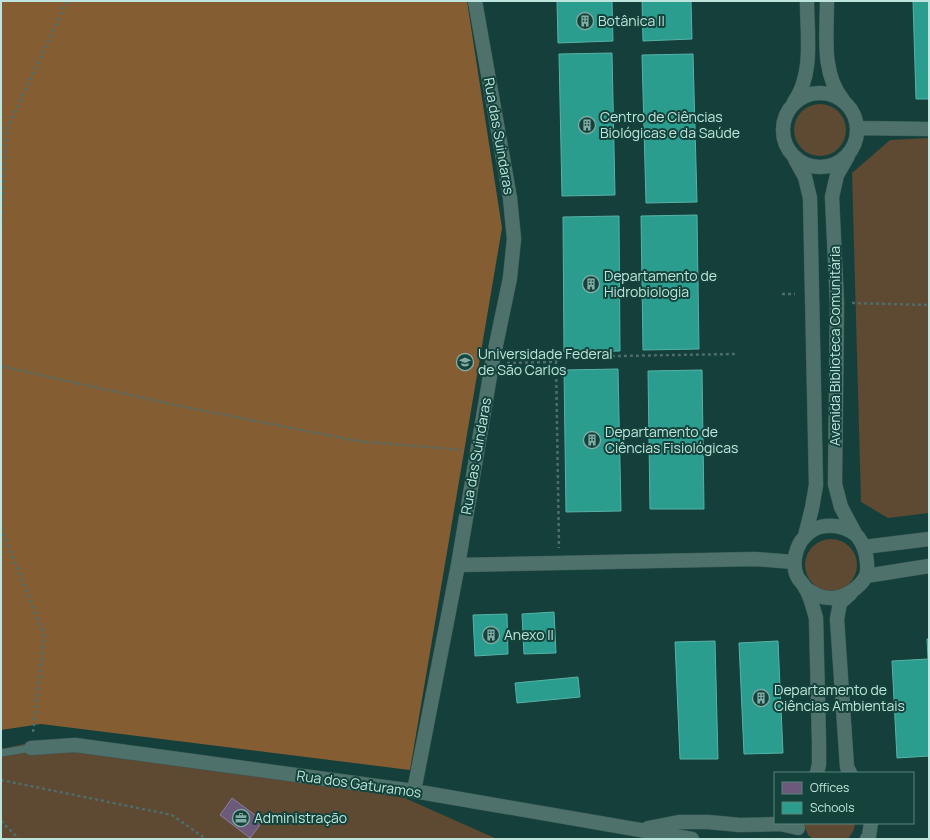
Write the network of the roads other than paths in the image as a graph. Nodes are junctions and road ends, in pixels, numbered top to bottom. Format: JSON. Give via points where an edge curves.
{"nodes":[{"id":1,"x":475,"y":1,"type":"edge"},
{"id":2,"x":807,"y":1,"type":"edge"},
{"id":3,"x":827,"y":1,"type":"edge"},
{"id":4,"x":845,"y":102,"type":"junction"},
{"id":5,"x":791,"y":105,"type":"junction"},
{"id":6,"x":857,"y":128,"type":"junction"},
{"id":7,"x":929,"y":129,"type":"edge"},
{"id":8,"x":848,"y":156,"type":"junction"},
{"id":9,"x":794,"y":159,"type":"junction"},
{"id":10,"x":856,"y":535,"type":"junction"},
{"id":11,"x":805,"y":536,"type":"junction"},
{"id":12,"x":929,"y":539,"type":"edge"},
{"id":13,"x":864,"y":547,"type":"junction"},
{"id":14,"x":794,"y":562,"type":"junction"},
{"id":15,"x":458,"y":565,"type":"junction"},
{"id":16,"x":929,"y":566,"type":"edge"},
{"id":17,"x":866,"y":576,"type":"junction"},
{"id":18,"x":857,"y":587,"type":"junction"},
{"id":19,"x":805,"y":588,"type":"junction"},
{"id":20,"x":31,"y":748,"type":"joint"},
{"id":21,"x":1,"y":753,"type":"edge"},
{"id":22,"x":816,"y":772,"type":"edge"},
{"id":23,"x":850,"y":772,"type":"edge"},
{"id":24,"x":414,"y":791,"type":"junction"},
{"id":25,"x":642,"y":830,"type":"junction"},
{"id":26,"x":799,"y":830,"type":"edge"},
{"id":27,"x":692,"y":839,"type":"edge"}],
"edges":[{"from":1,"to":15,"type":"street","name":"Rua das Suindaras","via":[[510,198],[514,239],[510,278],[492,364]]},
{"from":2,"to":5,"type":"street","via":[[808,66],[803,87]]},
{"from":3,"to":4,"type":"street","via":[[828,65],[833,85]]},
{"from":4,"to":5,"type":"street","via":[[832,94],[817,92],[803,96]]},
{"from":4,"to":6,"type":"street","via":[[853,114]]},
{"from":5,"to":9,"type":"street","via":[[784,118],[782,133],[786,147]]},
{"from":6,"to":7,"type":"street"},
{"from":6,"to":8,"type":"street","via":[[855,143]]},
{"from":8,"to":9,"type":"street","via":[[836,164],[822,168],[807,166]]},
{"from":8,"to":10,"type":"street","name":"Avenida Biblioteca Comunitária","via":[[837,175],[832,197],[837,303],[835,484],[841,507]]},
{"from":9,"to":11,"type":"street","name":"Avenida Biblioteca Comunitária","via":[[805,177],[810,198],[816,486]]},
{"from":10,"to":11,"type":"street","via":[[844,527],[830,525],[816,528]]},
{"from":10,"to":13,"type":"street"},
{"from":11,"to":14,"type":"street","via":[[797,548]]},
{"from":12,"to":13,"type":"street"},
{"from":13,"to":17,"type":"street","via":[[867,561]]},
{"from":14,"to":15,"type":"street","via":[[755,559]]},
{"from":14,"to":19,"type":"street","via":[[797,576]]},
{"from":15,"to":24,"type":"street","name":"Rua das Suindaras"},
{"from":16,"to":17,"type":"street"},
{"from":17,"to":18,"type":"street"},
{"from":18,"to":19,"type":"street","via":[[845,595],[831,598],[817,595]]},
{"from":18,"to":23,"type":"street","via":[[840,603],[837,619],[847,767]]},
{"from":19,"to":22,"type":"street","via":[[816,618],[819,742]]},
{"from":20,"to":21,"type":"lane"},
{"from":20,"to":24,"type":"street","name":"Rua dos Gaturamos","via":[[75,745]]},
{"from":24,"to":25,"type":"street","name":"Rua dos Gaturamos"},
{"from":25,"to":26,"type":"street","name":"Rua dos Gaturamos","via":[[679,822],[708,822],[740,825],[780,824]]},
{"from":25,"to":27,"type":"street","name":"Rua dos Gaturamos"}]}
